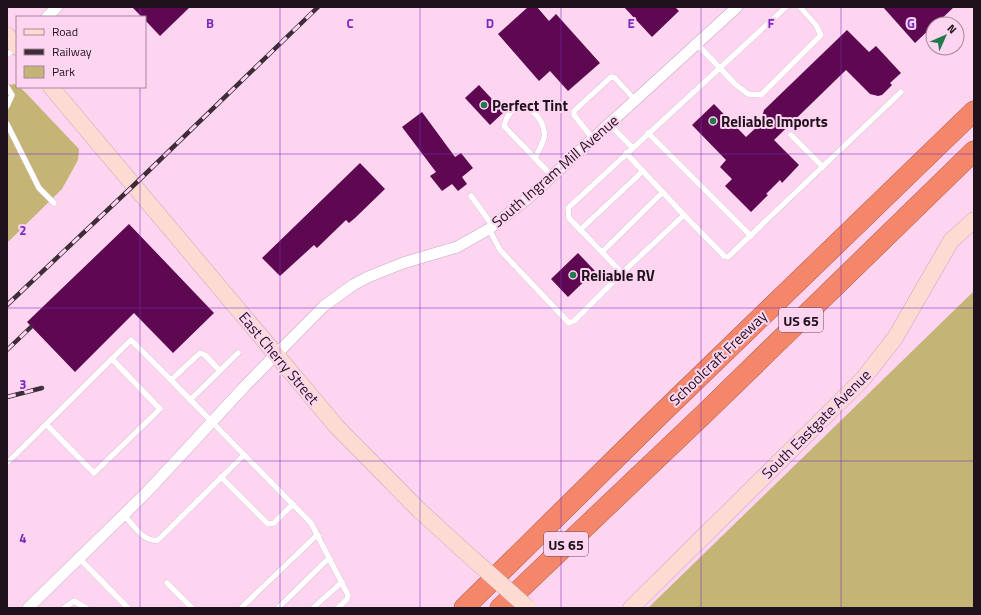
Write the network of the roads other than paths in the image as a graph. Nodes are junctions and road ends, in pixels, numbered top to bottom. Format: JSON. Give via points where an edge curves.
{"nodes":[{"id":1,"x":58,"y":7,"type":"edge"},
{"id":2,"x":737,"y":7,"type":"edge"},
{"id":3,"x":786,"y":7,"type":"edge"},
{"id":4,"x":800,"y":7,"type":"edge"},
{"id":5,"x":48,"y":16,"type":"edge"},
{"id":6,"x":697,"y":44,"type":"junction"},
{"id":7,"x":719,"y":68,"type":"junction"},
{"id":8,"x":7,"y":87,"type":"edge"},
{"id":9,"x":52,"y":88,"type":"edge"},
{"id":10,"x":901,"y":92,"type":"dead end"},
{"id":11,"x":635,"y":100,"type":"junction"},
{"id":12,"x":7,"y":106,"type":"edge"},
{"id":13,"x":970,"y":114,"type":"edge"},
{"id":14,"x":7,"y":124,"type":"edge"},
{"id":15,"x":610,"y":124,"type":"junction"},
{"id":16,"x":648,"y":133,"type":"junction"},
{"id":17,"x":792,"y":135,"type":"dead end"},
{"id":18,"x":593,"y":139,"type":"junction"},
{"id":19,"x":632,"y":147,"type":"junction"},
{"id":20,"x":626,"y":153,"type":"junction"},
{"id":21,"x":972,"y":154,"type":"edge"},
{"id":22,"x":535,"y":158,"type":"junction"},
{"id":23,"x":823,"y":167,"type":"junction"},
{"id":24,"x":643,"y":171,"type":"junction"},
{"id":25,"x":552,"y":176,"type":"junction"},
{"id":26,"x":663,"y":192,"type":"junction"},
{"id":27,"x":472,"y":196,"type":"dead end"},
{"id":28,"x":54,"y":203,"type":"dead end"},
{"id":29,"x":684,"y":215,"type":"junction"},
{"id":30,"x":974,"y":220,"type":"edge"},
{"id":31,"x":491,"y":228,"type":"junction"},
{"id":32,"x":580,"y":230,"type":"junction"},
{"id":33,"x":751,"y":236,"type":"junction"},
{"id":34,"x":602,"y":252,"type":"junction"},
{"id":35,"x":622,"y":273,"type":"junction"},
{"id":36,"x":238,"y":353,"type":"dead end"},
{"id":37,"x":276,"y":355,"type":"junction"},
{"id":38,"x":112,"y":359,"type":"junction"},
{"id":39,"x":220,"y":371,"type":"junction"},
{"id":40,"x":171,"y":380,"type":"junction"},
{"id":41,"x":190,"y":400,"type":"junction"},
{"id":42,"x":212,"y":422,"type":"junction"},
{"id":43,"x":46,"y":424,"type":"junction"},
{"id":44,"x":244,"y":455,"type":"junction"},
{"id":45,"x":7,"y":463,"type":"edge"},
{"id":46,"x":221,"y":477,"type":"junction"},
{"id":47,"x":293,"y":504,"type":"junction"},
{"id":48,"x":124,"y":515,"type":"junction"},
{"id":49,"x":318,"y":535,"type":"junction"},
{"id":50,"x":79,"y":558,"type":"junction"},
{"id":51,"x":330,"y":559,"type":"junction"},
{"id":52,"x":342,"y":582,"type":"junction"},
{"id":53,"x":167,"y":583,"type":"dead end"},
{"id":54,"x":28,"y":608,"type":"edge"},
{"id":55,"x":64,"y":608,"type":"edge"},
{"id":56,"x":86,"y":608,"type":"edge"},
{"id":57,"x":128,"y":608,"type":"edge"},
{"id":58,"x":192,"y":608,"type":"edge"},
{"id":59,"x":241,"y":608,"type":"edge"},
{"id":60,"x":278,"y":608,"type":"edge"},
{"id":61,"x":313,"y":608,"type":"edge"},
{"id":62,"x":338,"y":608,"type":"edge"},
{"id":63,"x":464,"y":608,"type":"edge"},
{"id":64,"x":500,"y":608,"type":"edge"},
{"id":65,"x":528,"y":608,"type":"edge"},
{"id":66,"x":631,"y":608,"type":"edge"}],
"edges":[{"from":1,"to":5,"type":"street"},
{"from":2,"to":6,"type":"street","name":"South Ingram Mill Avenue"},
{"from":3,"to":7,"type":"lane"},
{"from":4,"to":7,"type":"lane","via":[[821,35],[761,95],[748,94]]},
{"from":6,"to":7,"type":"lane"},
{"from":6,"to":11,"type":"street","name":"South Ingram Mill Avenue"},
{"from":7,"to":16,"type":"lane"},
{"from":8,"to":12,"type":"lane","via":[[12,95]]},
{"from":9,"to":37,"type":"street","name":"East Cherry Street"},
{"from":10,"to":23,"type":"lane"},
{"from":11,"to":15,"type":"street","name":"South Ingram Mill Avenue"},
{"from":11,"to":18,"type":"lane","via":[[611,77],[574,111],[574,115]]},
{"from":13,"to":63,"type":"highway","name":"Schoolcraft Freeway","number":"US 65"},
{"from":14,"to":28,"type":"lane","via":[[37,184]]},
{"from":15,"to":18,"type":"street","name":"South Ingram Mill Avenue"},
{"from":15,"to":19,"type":"lane"},
{"from":16,"to":19,"type":"lane"},
{"from":16,"to":33,"type":"lane"},
{"from":17,"to":23,"type":"lane"},
{"from":18,"to":25,"type":"street","name":"South Ingram Mill Avenue"},
{"from":19,"to":20,"type":"lane"},
{"from":20,"to":24,"type":"lane"},
{"from":20,"to":32,"type":"lane","via":[[568,208],[568,218]]},
{"from":21,"to":64,"type":"highway","name":"Schoolcraft Freeway","number":"US 65"},
{"from":22,"to":22,"type":"lane","via":[[504,126],[506,119],[519,106],[531,110],[543,127],[544,137]]},
{"from":22,"to":25,"type":"lane"},
{"from":23,"to":33,"type":"lane"},
{"from":24,"to":26,"type":"lane"},
{"from":24,"to":32,"type":"lane"},
{"from":25,"to":31,"type":"street","name":"South Ingram Mill Avenue"},
{"from":26,"to":29,"type":"lane"},
{"from":26,"to":34,"type":"lane"},
{"from":27,"to":31,"type":"lane"},
{"from":29,"to":33,"type":"lane","via":[[724,256],[728,257]]},
{"from":29,"to":35,"type":"lane"},
{"from":30,"to":66,"type":"street","name":"South Eastgate Avenue","via":[[951,241],[895,338],[862,380]]},
{"from":31,"to":35,"type":"lane","via":[[500,250],[569,324]]},
{"from":31,"to":37,"type":"street","name":"South Ingram Mill Avenue","via":[[457,247],[384,269],[353,285],[324,306]]},
{"from":32,"to":34,"type":"lane"},
{"from":34,"to":35,"type":"lane"},
{"from":36,"to":39,"type":"lane"},
{"from":37,"to":42,"type":"street","name":"South Ingram Mill Avenue"},
{"from":37,"to":65,"type":"street","name":"East Cherry Street","bridge":true,"via":[[377,468],[419,510]]},
{"from":38,"to":40,"type":"lane","via":[[131,340]]},
{"from":38,"to":43,"type":"lane"},
{"from":38,"to":43,"type":"lane","via":[[160,409],[94,474]]},
{"from":39,"to":40,"type":"lane","via":[[200,353]]},
{"from":39,"to":41,"type":"lane"},
{"from":40,"to":41,"type":"lane"},
{"from":41,"to":42,"type":"lane"},
{"from":42,"to":44,"type":"lane"},
{"from":42,"to":48,"type":"street","name":"South Ingram Mill Avenue"},
{"from":43,"to":45,"type":"lane"},
{"from":44,"to":46,"type":"lane"},
{"from":44,"to":47,"type":"lane"},
{"from":46,"to":47,"type":"lane","via":[[268,524],[274,523]]},
{"from":46,"to":48,"type":"lane","via":[[158,540],[147,539]]},
{"from":47,"to":49,"type":"lane","via":[[312,523]]},
{"from":48,"to":50,"type":"street","name":"South Ingram Mill Avenue"},
{"from":49,"to":51,"type":"lane"},
{"from":49,"to":59,"type":"lane"},
{"from":50,"to":54,"type":"street","name":"South Ingram Mill Avenue"},
{"from":50,"to":57,"type":"lane"},
{"from":51,"to":52,"type":"lane"},
{"from":51,"to":60,"type":"lane"},
{"from":52,"to":61,"type":"lane"},
{"from":52,"to":62,"type":"lane","via":[[348,597]]},
{"from":53,"to":58,"type":"lane"},
{"from":55,"to":56,"type":"lane","via":[[74,601]]}]}
